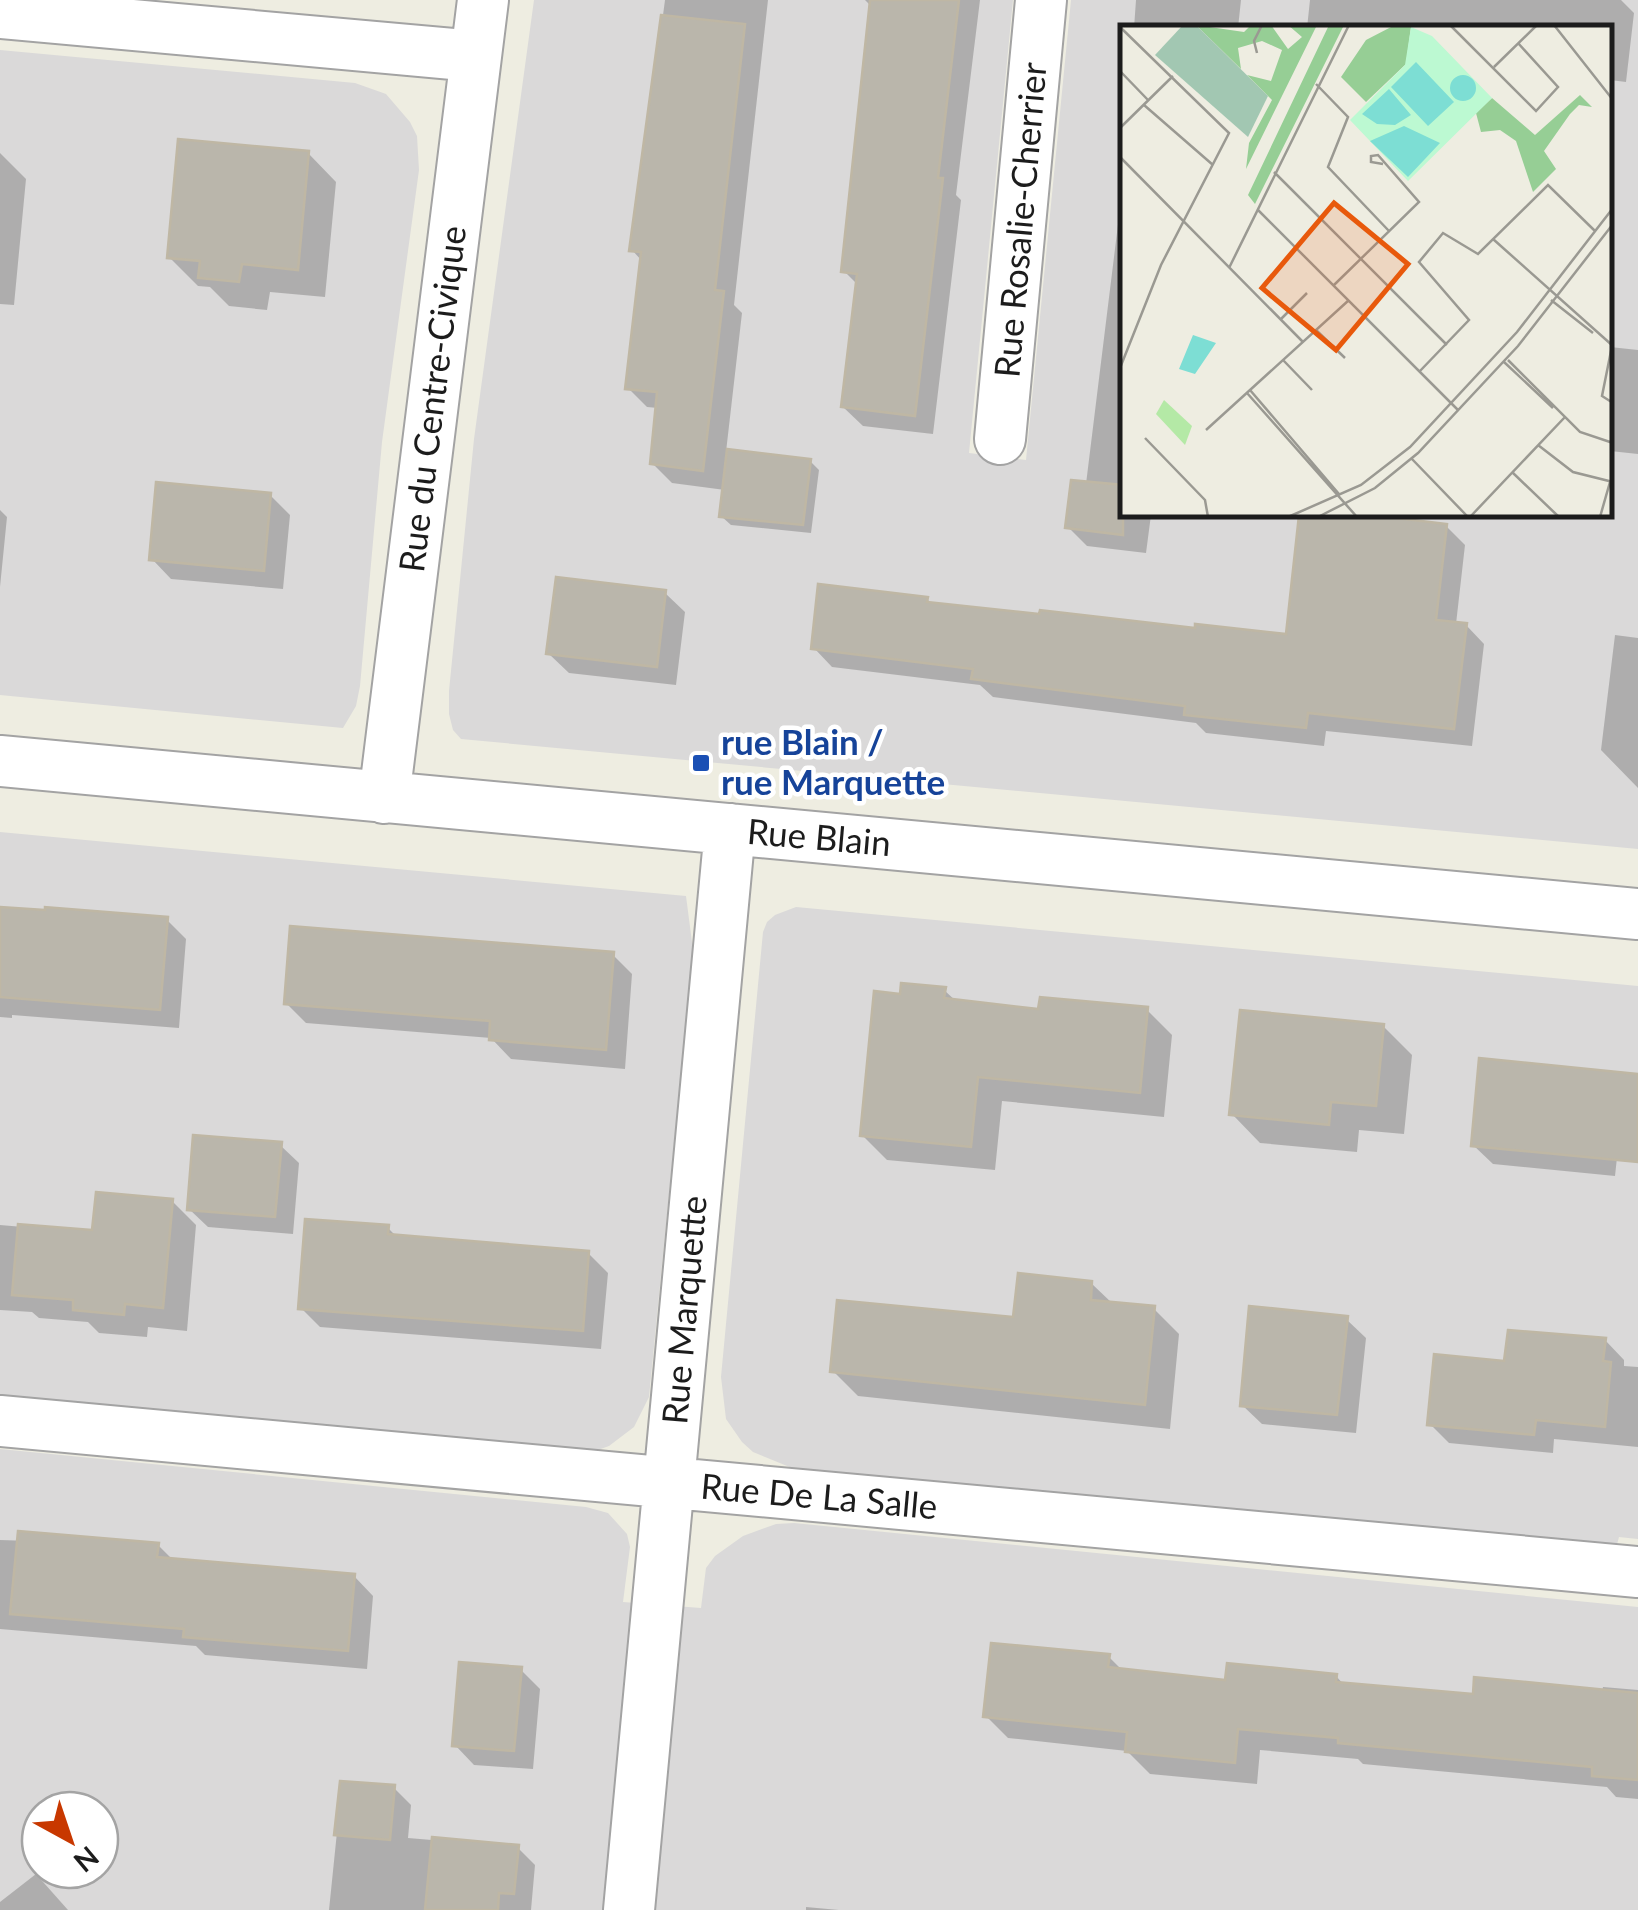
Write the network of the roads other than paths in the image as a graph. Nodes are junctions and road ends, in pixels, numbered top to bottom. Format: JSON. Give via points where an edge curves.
{"nodes":[{"id":1,"x":483,"y":0,"type":"edge"},
{"id":2,"x":1041,"y":0,"type":"edge"},
{"id":3,"x":0,"y":13,"type":"edge"},
{"id":4,"x":475,"y":56,"type":"junction"},
{"id":5,"x":1000,"y":440,"type":"dead end"},
{"id":6,"x":0,"y":762,"type":"edge"},
{"id":7,"x":384,"y":798,"type":"junction"},
{"id":8,"x":730,"y":829,"type":"junction"},
{"id":9,"x":1638,"y":914,"type":"edge"},
{"id":10,"x":0,"y":1421,"type":"edge"},
{"id":11,"x":669,"y":1484,"type":"junction"},
{"id":12,"x":1638,"y":1572,"type":"edge"},
{"id":13,"x":628,"y":1910,"type":"edge"}],
"edges":[{"from":1,"to":4,"type":"street","name":"Rue du Centre-Civique"},
{"from":2,"to":5,"type":"street","name":"Rue Rosalie-Cherrier"},
{"from":3,"to":4,"type":"street"},
{"from":4,"to":7,"type":"street","name":"Rue du Centre-Civique"},
{"from":6,"to":7,"type":"street","name":"Rue Blain"},
{"from":7,"to":8,"type":"street","name":"Rue Blain"},
{"from":8,"to":9,"type":"street","name":"Rue Blain"},
{"from":8,"to":11,"type":"street","name":"Rue Marquette"},
{"from":10,"to":11,"type":"street","name":"Rue De La Salle"},
{"from":11,"to":12,"type":"street","name":"Rue De La Salle"},
{"from":11,"to":13,"type":"street","name":"Rue Marquette"}]}
